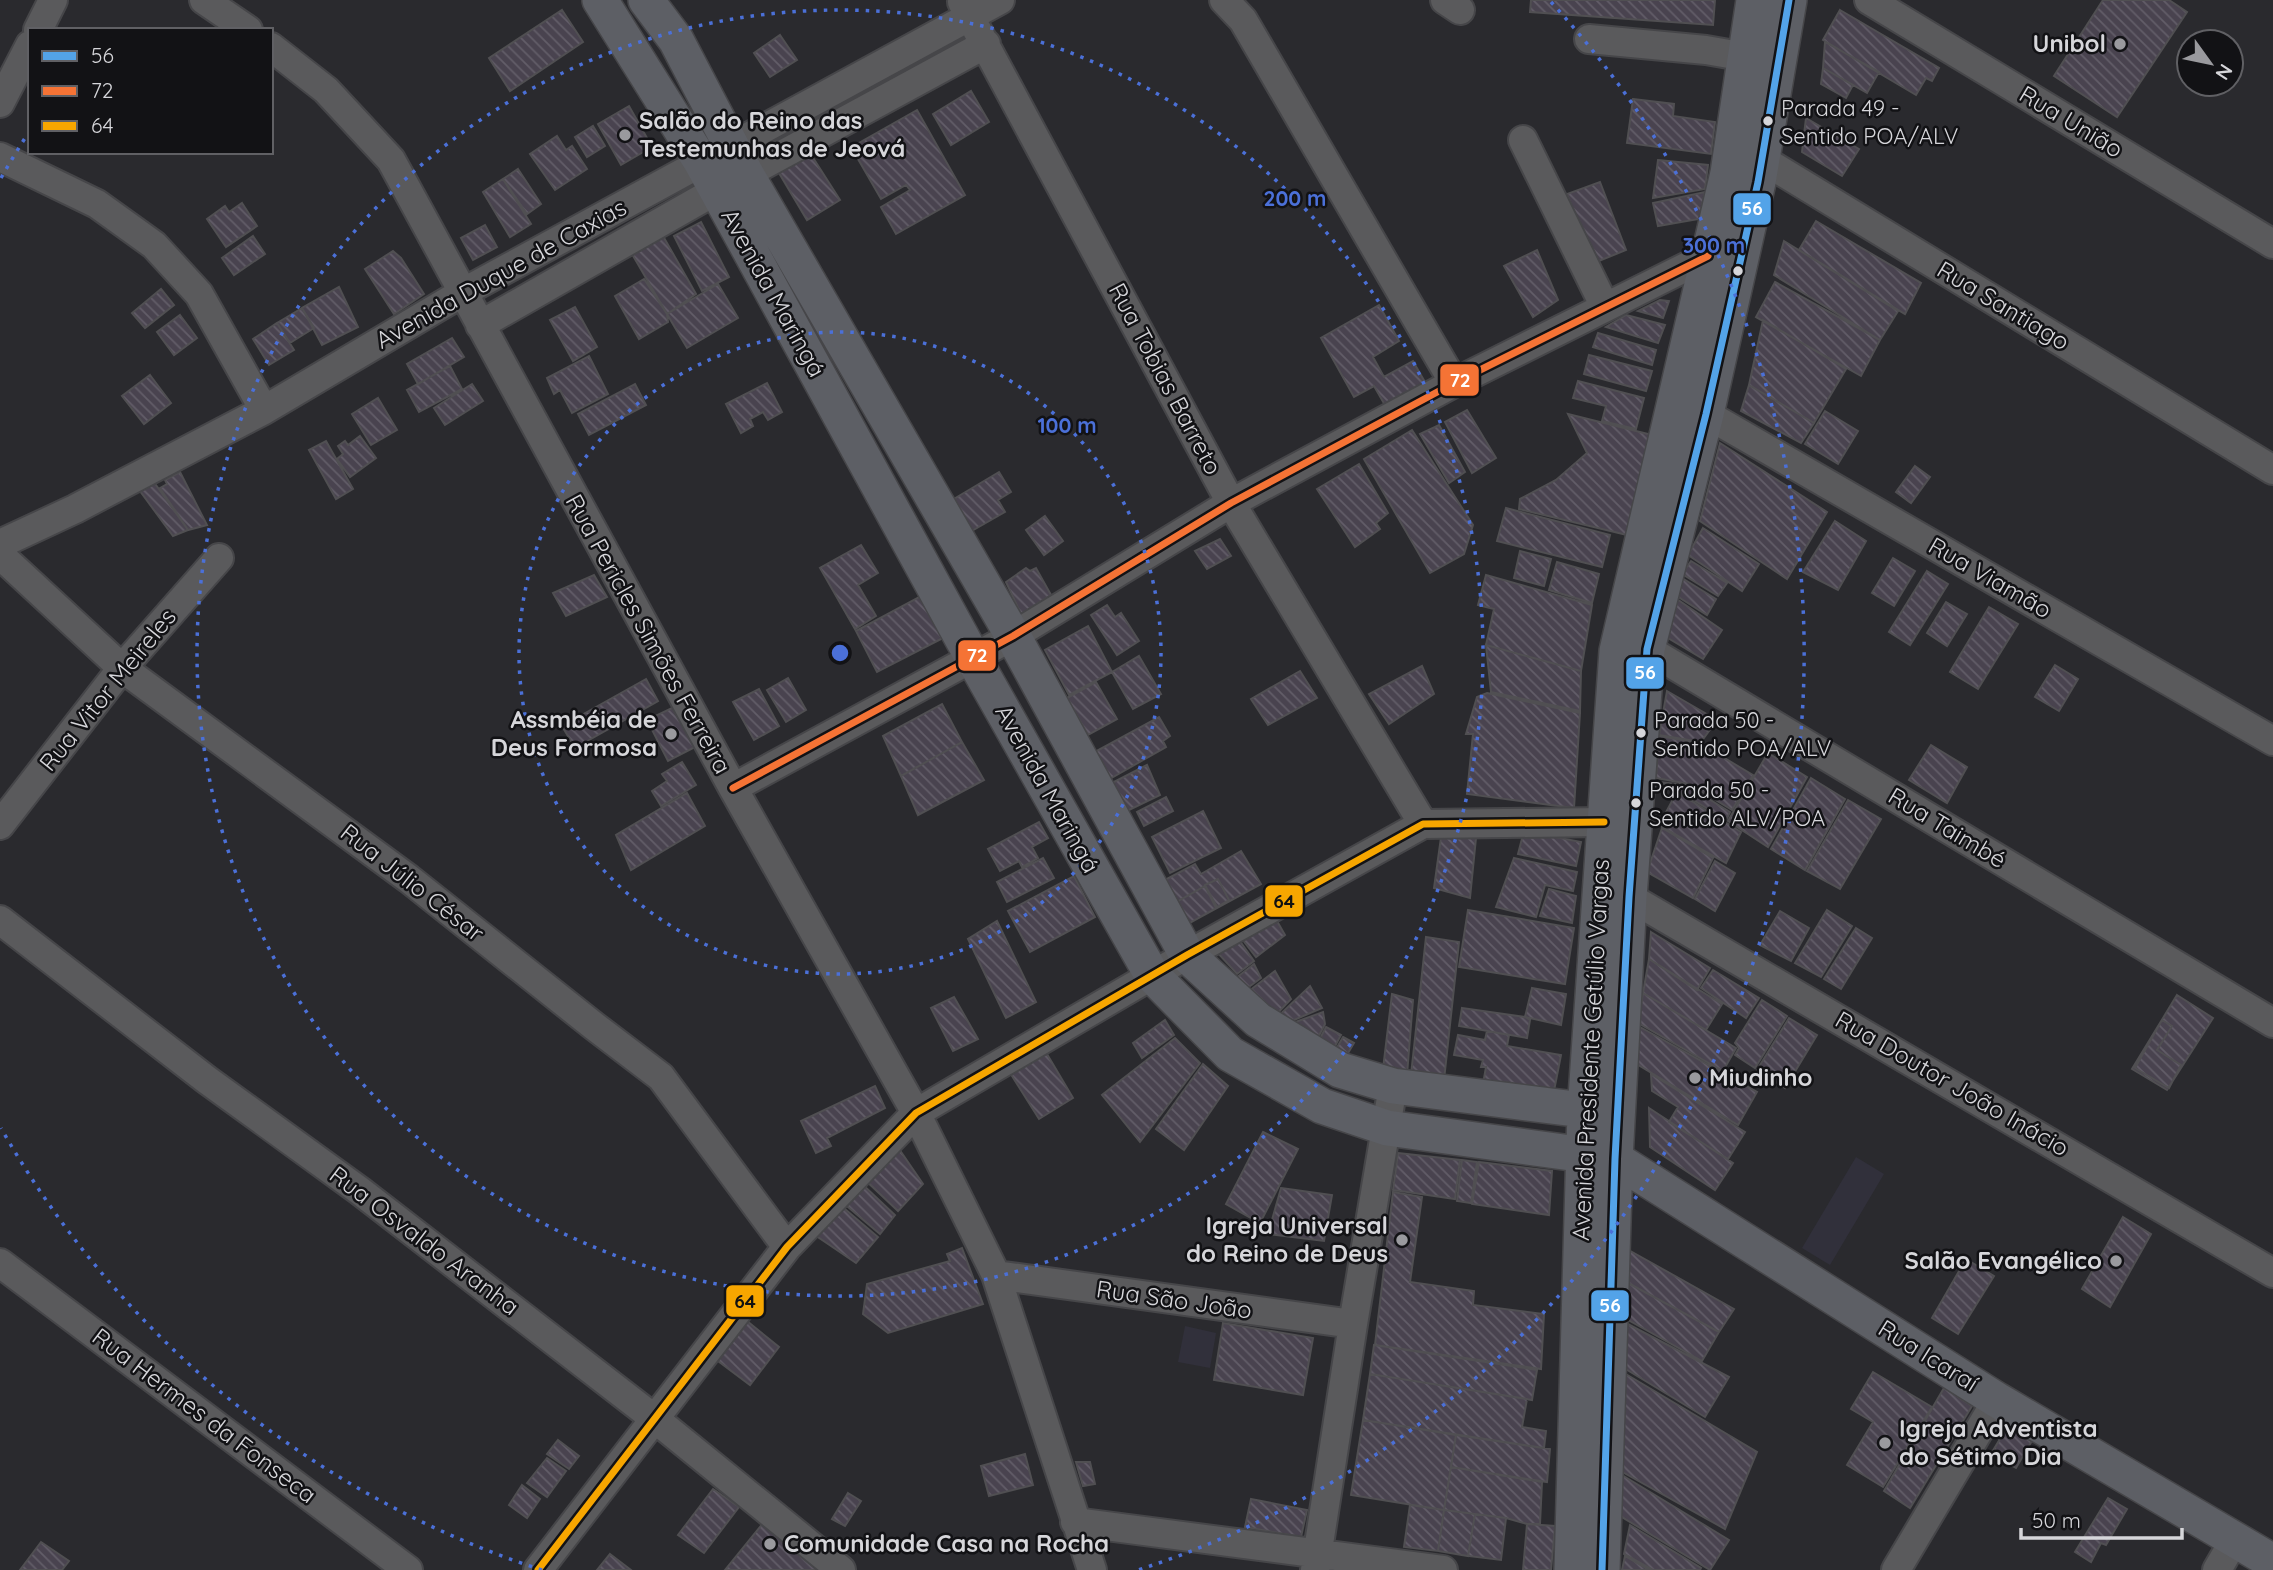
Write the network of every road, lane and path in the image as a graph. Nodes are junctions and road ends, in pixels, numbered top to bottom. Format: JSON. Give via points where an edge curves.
{"nodes":[{"id":1,"x":53,"y":0,"type":"edge"},
{"id":2,"x":204,"y":0,"type":"edge"},
{"id":3,"x":600,"y":0,"type":"edge"},
{"id":4,"x":646,"y":0,"type":"edge"},
{"id":5,"x":1000,"y":0,"type":"edge"},
{"id":6,"x":1224,"y":0,"type":"edge"},
{"id":7,"x":1755,"y":0,"type":"edge"},
{"id":8,"x":1789,"y":0,"type":"edge"},
{"id":9,"x":1869,"y":0,"type":"edge"},
{"id":10,"x":966,"y":8,"type":"edge"},
{"id":11,"x":38,"y":28,"type":"edge"},
{"id":12,"x":245,"y":28,"type":"edge"},
{"id":13,"x":1589,"y":39,"type":"dead end"},
{"id":14,"x":986,"y":44,"type":"junction"},
{"id":15,"x":28,"y":49,"type":"edge"},
{"id":16,"x":273,"y":49,"type":"edge"},
{"id":17,"x":1746,"y":57,"type":"junction"},
{"id":18,"x":0,"y":103,"type":"edge"},
{"id":19,"x":1523,"y":141,"type":"dead end"},
{"id":20,"x":1748,"y":151,"type":"junction"},
{"id":21,"x":0,"y":158,"type":"edge"},
{"id":22,"x":724,"y":168,"type":"junction"},
{"id":23,"x":2273,"y":244,"type":"edge"},
{"id":24,"x":1707,"y":256,"type":"junction"},
{"id":25,"x":462,"y":293,"type":"junction"},
{"id":26,"x":1605,"y":307,"type":"junction"},
{"id":27,"x":480,"y":326,"type":"junction"},
{"id":28,"x":1454,"y":383,"type":"junction"},
{"id":29,"x":264,"y":410,"type":"junction"},
{"id":30,"x":1706,"y":414,"type":"junction"},
{"id":31,"x":2273,"y":470,"type":"edge"},
{"id":32,"x":1231,"y":503,"type":"junction"},
{"id":33,"x":0,"y":544,"type":"edge"},
{"id":34,"x":0,"y":555,"type":"edge"},
{"id":35,"x":219,"y":558,"type":"dead end"},
{"id":36,"x":1013,"y":636,"type":"junction"},
{"id":37,"x":1634,"y":643,"type":"junction"},
{"id":38,"x":973,"y":658,"type":"junction"},
{"id":39,"x":122,"y":668,"type":"junction"},
{"id":40,"x":2273,"y":741,"type":"edge"},
{"id":41,"x":733,"y":788,"type":"junction"},
{"id":42,"x":1604,"y":822,"type":"junction"},
{"id":43,"x":1423,"y":824,"type":"junction"},
{"id":44,"x":0,"y":825,"type":"edge"},
{"id":45,"x":1629,"y":897,"type":"junction"},
{"id":46,"x":0,"y":920,"type":"edge"},
{"id":47,"x":1187,"y":955,"type":"junction"},
{"id":48,"x":1152,"y":975,"type":"junction"},
{"id":49,"x":2273,"y":1023,"type":"edge"},
{"id":50,"x":1393,"y":1086,"type":"junction"},
{"id":51,"x":1602,"y":1112,"type":"junction"},
{"id":52,"x":916,"y":1113,"type":"junction"},
{"id":53,"x":1387,"y":1129,"type":"junction"},
{"id":54,"x":1599,"y":1157,"type":"junction"},
{"id":55,"x":788,"y":1247,"type":"junction"},
{"id":56,"x":0,"y":1262,"type":"edge"},
{"id":57,"x":2273,"y":1273,"type":"edge"},
{"id":58,"x":996,"y":1275,"type":"junction"},
{"id":59,"x":1353,"y":1325,"type":"junction"},
{"id":60,"x":1997,"y":1400,"type":"junction"},
{"id":61,"x":655,"y":1419,"type":"junction"},
{"id":62,"x":1075,"y":1522,"type":"junction"},
{"id":63,"x":2235,"y":1539,"type":"junction"},
{"id":64,"x":1316,"y":1561,"type":"edge"},
{"id":65,"x":2273,"y":1562,"type":"edge"},
{"id":66,"x":1369,"y":1566,"type":"edge"},
{"id":67,"x":408,"y":1570,"type":"edge"},
{"id":68,"x":538,"y":1570,"type":"edge"},
{"id":69,"x":841,"y":1570,"type":"edge"},
{"id":70,"x":1092,"y":1570,"type":"edge"},
{"id":71,"x":1443,"y":1570,"type":"edge"},
{"id":72,"x":1572,"y":1570,"type":"edge"},
{"id":73,"x":1602,"y":1570,"type":"edge"},
{"id":74,"x":1896,"y":1570,"type":"edge"},
{"id":75,"x":2217,"y":1570,"type":"edge"}],
"edges":[{"from":1,"to":11,"type":"street"},
{"from":2,"to":12,"type":"street"},
{"from":3,"to":22,"type":"main road","name":"Avenida Maringá"},
{"from":4,"to":22,"type":"main road","name":"Avenida Maringá","via":[[676,40]]},
{"from":5,"to":10,"type":"street","name":"Avenida Duque de Caxias"},
{"from":6,"to":28,"type":"street","via":[[1243,20]]},
{"from":7,"to":17,"type":"main road","name":"Avenida Presidente Getúlio Vargas"},
{"from":8,"to":20,"type":"main road","name":"Avenida Presidente Getúlio Vargas"},
{"from":9,"to":23,"type":"street","name":"Rua União"},
{"from":10,"to":14,"type":"street","name":"Rua Tobias Barreto"},
{"from":10,"to":22,"type":"street","name":"Avenida Duque de Caxias"},
{"from":13,"to":17,"type":"street"},
{"from":14,"to":22,"type":"street","name":"Avenida Duque de Caxias"},
{"from":14,"to":32,"type":"street","name":"Rua Tobias Barreto"},
{"from":15,"to":18,"type":"street"},
{"from":16,"to":25,"type":"street","name":"Rua Pericles Simões Ferreira","via":[[326,90],[391,160]]},
{"from":17,"to":20,"type":"main road","name":"Avenida Presidente Getúlio Vargas"},
{"from":19,"to":26,"type":"street"},
{"from":20,"to":24,"type":"main road","name":"Avenida Presidente Getúlio Vargas"},
{"from":20,"to":30,"type":"main road","name":"Avenida Presidente Getúlio Vargas"},
{"from":20,"to":31,"type":"street","name":"Rua Santiago"},
{"from":21,"to":29,"type":"street","via":[[97,204],[154,245],[199,294]]},
{"from":22,"to":25,"type":"street","name":"Avenida Duque de Caxias"},
{"from":22,"to":27,"type":"street","name":"Avenida Duque de Caxias"},
{"from":22,"to":36,"type":"main road","name":"Avenida Maringá"},
{"from":22,"to":38,"type":"main road","name":"Avenida Maringá"},
{"from":24,"to":26,"type":"street"},
{"from":24,"to":37,"type":"main road","name":"Avenida Presidente Getúlio Vargas"},
{"from":25,"to":27,"type":"street","name":"Rua Pericles Simões Ferreira"},
{"from":25,"to":29,"type":"street","name":"Avenida Duque de Caxias"},
{"from":26,"to":28,"type":"street"},
{"from":27,"to":41,"type":"street","name":"Rua Pericles Simões Ferreira"},
{"from":28,"to":32,"type":"street"},
{"from":29,"to":33,"type":"street","name":"Avenida Duque de Caxias"},
{"from":30,"to":37,"type":"main road","name":"Avenida Presidente Getúlio Vargas"},
{"from":30,"to":40,"type":"street","name":"Rua Viamão"},
{"from":32,"to":36,"type":"street"},
{"from":32,"to":43,"type":"street","name":"Rua Tobias Barreto"},
{"from":34,"to":39,"type":"street","name":"Rua Júlio César"},
{"from":35,"to":39,"type":"street","name":"Rua Vitor Meireles"},
{"from":36,"to":38,"type":"street"},
{"from":36,"to":47,"type":"main road","name":"Avenida Maringá"},
{"from":37,"to":42,"type":"main road","name":"Avenida Presidente Getúlio Vargas","via":[[1617,651]]},
{"from":37,"to":45,"type":"main road","name":"Avenida Presidente Getúlio Vargas"},
{"from":37,"to":49,"type":"street","name":"Rua Taimbé"},
{"from":38,"to":41,"type":"street"},
{"from":38,"to":48,"type":"main road","name":"Avenida Maringá"},
{"from":39,"to":44,"type":"street","name":"Rua Vitor Meireles"},
{"from":39,"to":55,"type":"street","name":"Rua Júlio César","via":[[409,879],[661,1077]]},
{"from":41,"to":52,"type":"street","name":"Rua Pericles Simões Ferreira"},
{"from":42,"to":43,"type":"street"},
{"from":42,"to":51,"type":"main road","name":"Avenida Presidente Getúlio Vargas"},
{"from":43,"to":47,"type":"street"},
{"from":45,"to":51,"type":"main road","name":"Avenida Presidente Getúlio Vargas"},
{"from":45,"to":57,"type":"street","name":"Rua Doutor João Inácio"},
{"from":46,"to":61,"type":"street","name":"Rua Osvaldo Aranha"},
{"from":47,"to":48,"type":"street"},
{"from":47,"to":50,"type":"main road","name":"Avenida Maringá","via":[[1258,1020],[1340,1070]]},
{"from":48,"to":52,"type":"street"},
{"from":48,"to":53,"type":"main road","name":"Avenida Maringá","via":[[1230,1054],[1322,1106]]},
{"from":50,"to":51,"type":"main road","name":"Avenida Maringá"},
{"from":50,"to":53,"type":"street"},
{"from":51,"to":54,"type":"main road","name":"Avenida Presidente Getúlio Vargas"},
{"from":52,"to":55,"type":"street"},
{"from":52,"to":58,"type":"street","name":"Rua Pericles Simões Ferreira"},
{"from":53,"to":54,"type":"main road","name":"Avenida Maringá"},
{"from":53,"to":59,"type":"street"},
{"from":54,"to":60,"type":"main road","name":"Rua Icaraí"},
{"from":54,"to":72,"type":"main road","name":"Avenida Presidente Getúlio Vargas"},
{"from":54,"to":73,"type":"main road","name":"Avenida Presidente Getúlio Vargas"},
{"from":55,"to":61,"type":"street"},
{"from":56,"to":67,"type":"street","name":"Rua Hermes da Fonseca"},
{"from":58,"to":59,"type":"street","name":"Rua São João"},
{"from":58,"to":62,"type":"street","name":"Rua Pericles Simões Ferreira"},
{"from":59,"to":64,"type":"street"},
{"from":60,"to":63,"type":"main road","name":"Rua Icaraí"},
{"from":60,"to":74,"type":"street"},
{"from":61,"to":68,"type":"street"},
{"from":61,"to":69,"type":"street","name":"Rua Osvaldo Aranha"},
{"from":62,"to":64,"type":"street"},
{"from":62,"to":70,"type":"street","name":"Rua Pericles Simões Ferreira"},
{"from":63,"to":65,"type":"main road","name":"Rua Icaraí"},
{"from":63,"to":75,"type":"street"},
{"from":64,"to":66,"type":"street"},
{"from":66,"to":71,"type":"street"}]}
